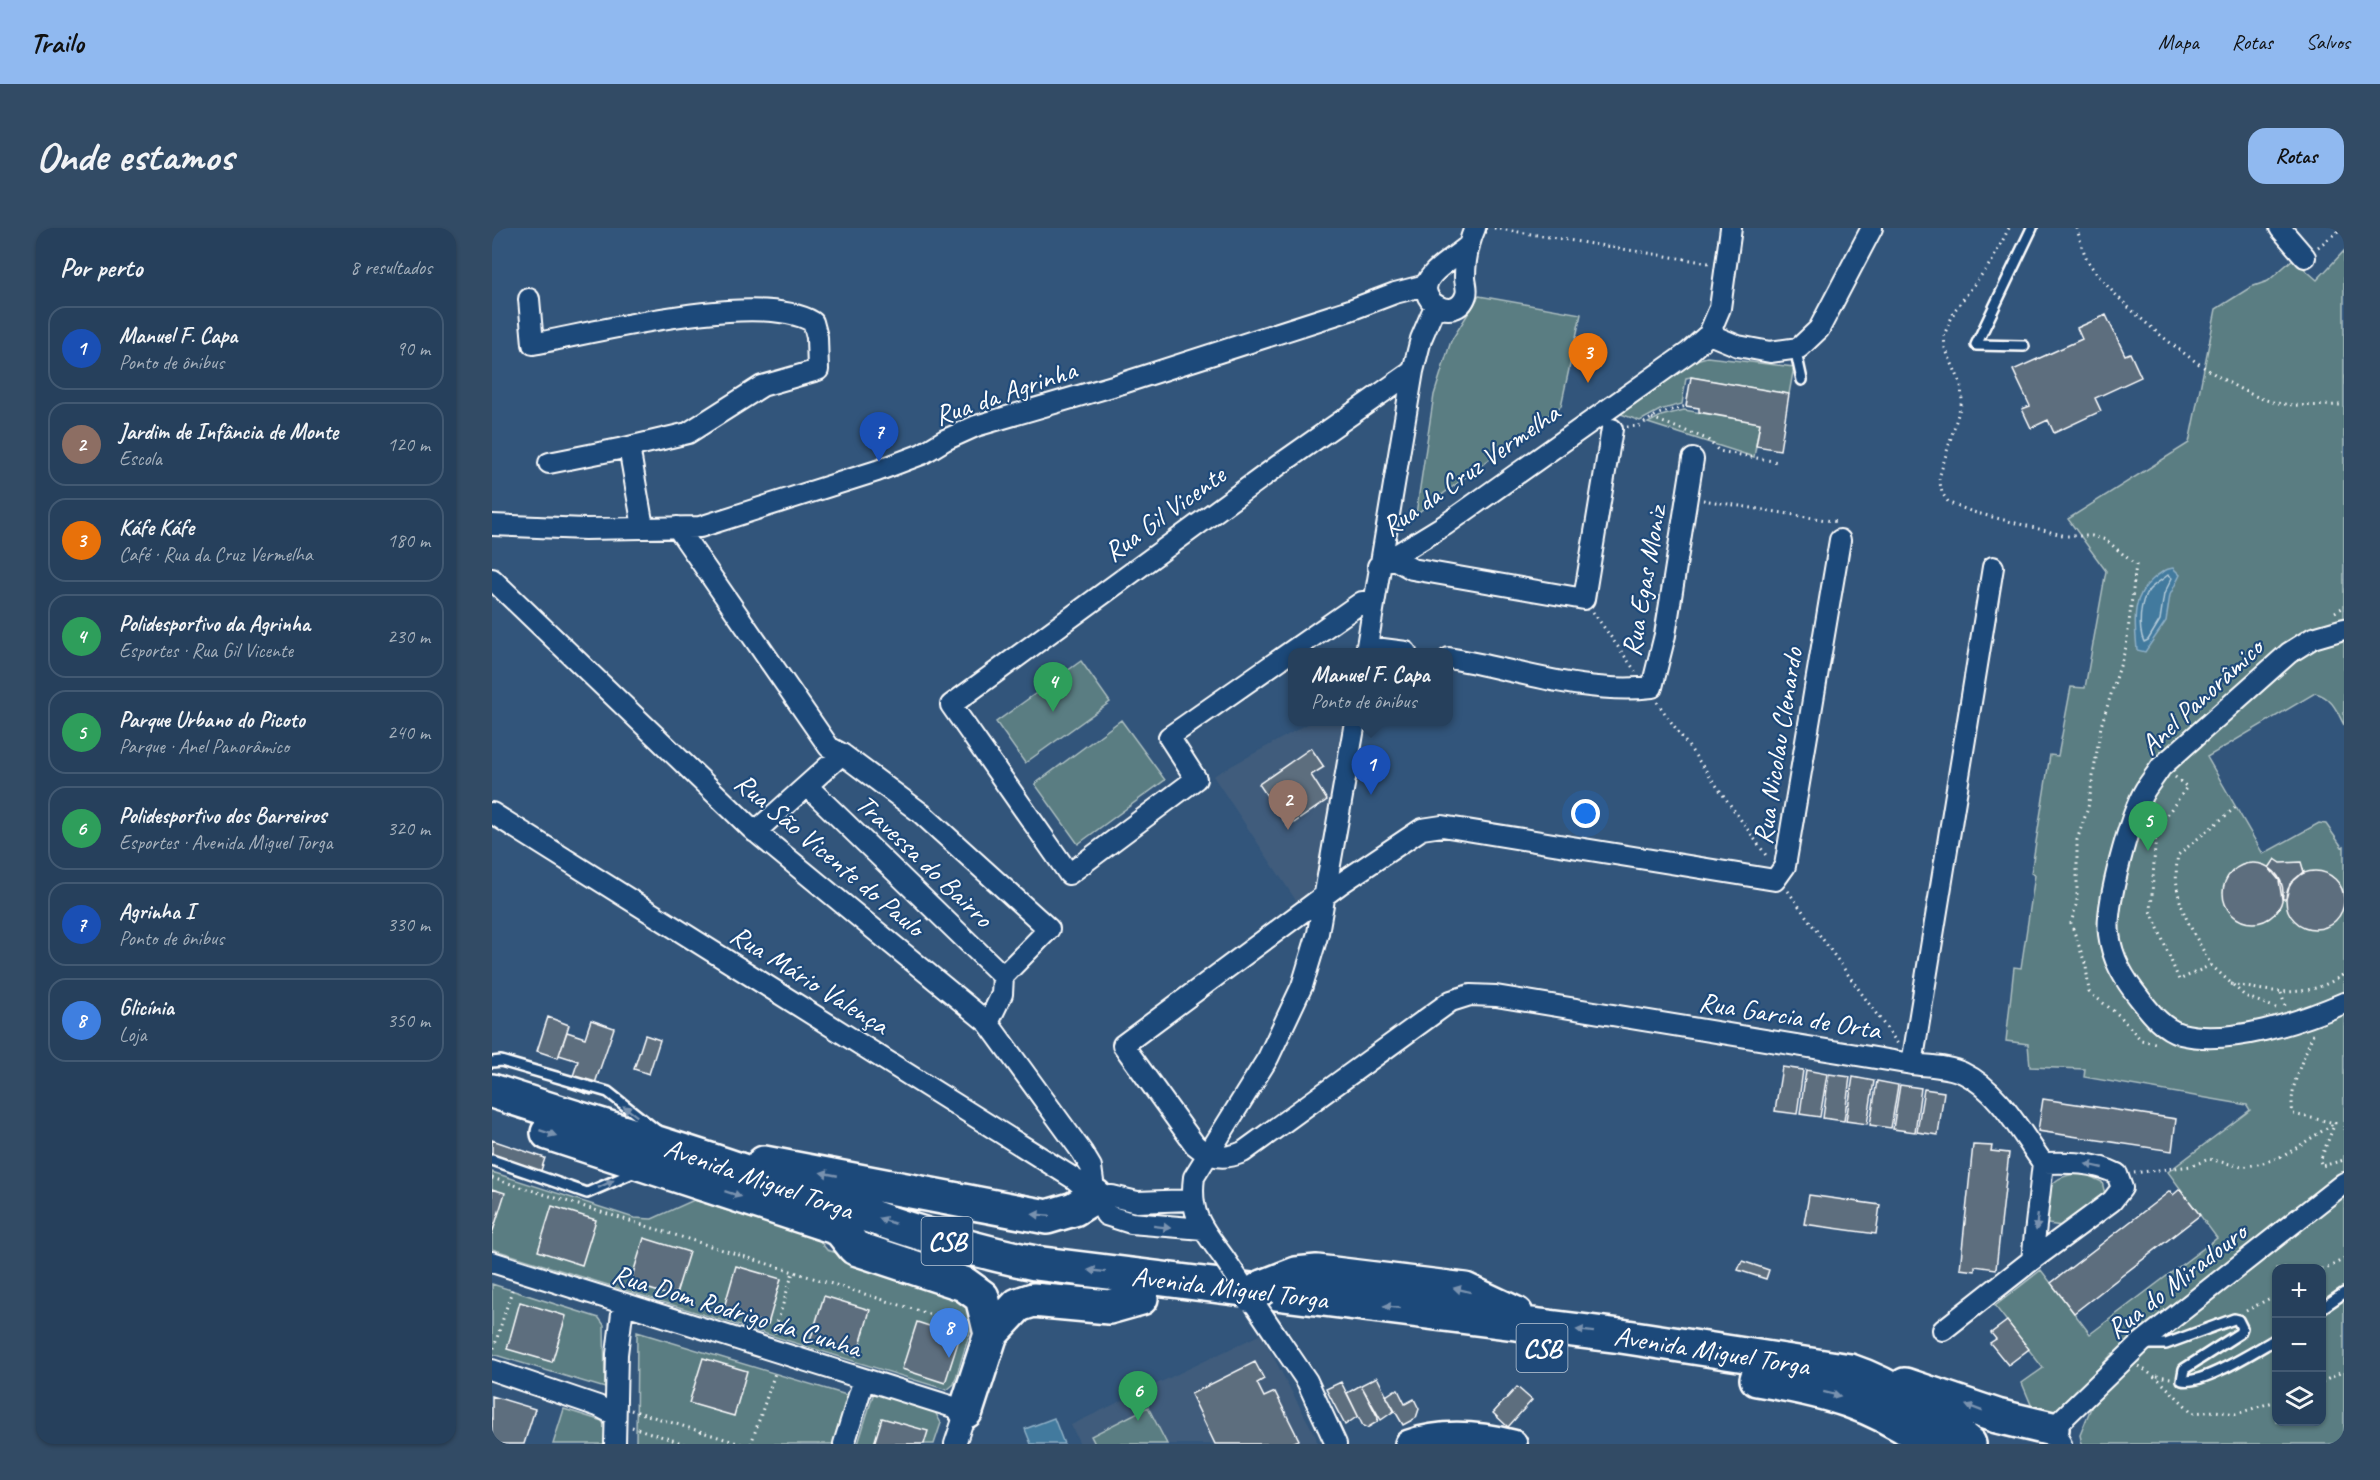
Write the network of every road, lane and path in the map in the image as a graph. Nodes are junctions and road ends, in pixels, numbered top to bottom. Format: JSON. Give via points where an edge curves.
{"nodes":[{"id":1,"x":1494,"y":228,"type":"edge"},
{"id":2,"x":1731,"y":228,"type":"edge"},
{"id":3,"x":1872,"y":228,"type":"edge"},
{"id":4,"x":2009,"y":228,"type":"edge"},
{"id":5,"x":2032,"y":228,"type":"edge"},
{"id":6,"x":2077,"y":228,"type":"edge"},
{"id":7,"x":2280,"y":228,"type":"edge"},
{"id":8,"x":2342,"y":228,"type":"edge"},
{"id":9,"x":1471,"y":237,"type":"edge"},
{"id":10,"x":2306,"y":256,"type":"joint"},
{"id":11,"x":1726,"y":266,"type":"junction"},
{"id":12,"x":1439,"y":270,"type":"junction"},
{"id":13,"x":1465,"y":279,"type":"junction"},
{"id":14,"x":1426,"y":285,"type":"junction"},
{"id":15,"x":529,"y":299,"type":"dead end"},
{"id":16,"x":1435,"y":306,"type":"junction"},
{"id":17,"x":1709,"y":334,"type":"junction"},
{"id":18,"x":2024,"y":346,"type":"dead end"},
{"id":19,"x":1795,"y":348,"type":"junction"},
{"id":20,"x":1413,"y":371,"type":"junction"},
{"id":21,"x":1802,"y":380,"type":"dead end"},
{"id":22,"x":2344,"y":405,"type":"edge"},
{"id":23,"x":1686,"y":406,"type":"dead end"},
{"id":24,"x":1652,"y":418,"type":"junction"},
{"id":25,"x":1615,"y":427,"type":"joint"},
{"id":26,"x":629,"y":447,"type":"junction"},
{"id":27,"x":1694,"y":459,"type":"dead end"},
{"id":28,"x":549,"y":462,"type":"dead end"},
{"id":29,"x":1778,"y":462,"type":"dead end"},
{"id":30,"x":1688,"y":497,"type":"junction"},
{"id":31,"x":492,"y":525,"type":"edge"},
{"id":32,"x":643,"y":527,"type":"junction"},
{"id":33,"x":677,"y":527,"type":"junction"},
{"id":34,"x":1840,"y":540,"type":"joint"},
{"id":35,"x":1385,"y":562,"type":"junction"},
{"id":36,"x":1993,"y":567,"type":"dead end"},
{"id":37,"x":492,"y":579,"type":"edge"},
{"id":38,"x":1584,"y":599,"type":"junction"},
{"id":39,"x":1374,"y":602,"type":"junction"},
{"id":40,"x":2344,"y":629,"type":"edge"},
{"id":41,"x":1296,"y":648,"type":"edge"},
{"id":42,"x":1366,"y":648,"type":"edge"},
{"id":43,"x":1288,"y":654,"type":"edge"},
{"id":44,"x":1453,"y":659,"type":"edge"},
{"id":45,"x":1648,"y":688,"type":"junction"},
{"id":46,"x":1353,"y":726,"type":"edge"},
{"id":47,"x":842,"y":754,"type":"junction"},
{"id":48,"x":2161,"y":767,"type":"junction"},
{"id":49,"x":807,"y":786,"type":"junction"},
{"id":50,"x":2236,"y":807,"type":"dead end"},
{"id":51,"x":492,"y":813,"type":"edge"},
{"id":52,"x":755,"y":832,"type":"junction"},
{"id":53,"x":1777,"y":877,"type":"junction"},
{"id":54,"x":1325,"y":896,"type":"junction"},
{"id":55,"x":2211,"y":965,"type":"junction"},
{"id":56,"x":2344,"y":974,"type":"edge"},
{"id":57,"x":1003,"y":976,"type":"junction"},
{"id":58,"x":2229,"y":983,"type":"junction"},
{"id":59,"x":2344,"y":1003,"type":"edge"},
{"id":60,"x":2292,"y":1022,"type":"junction"},
{"id":61,"x":988,"y":1023,"type":"junction"},
{"id":62,"x":2179,"y":1034,"type":"junction"},
{"id":63,"x":492,"y":1062,"type":"edge"},
{"id":64,"x":1912,"y":1064,"type":"junction"},
{"id":65,"x":492,"y":1091,"type":"edge"},
{"id":66,"x":492,"y":1115,"type":"edge"},
{"id":67,"x":2335,"y":1124,"type":"junction"},
{"id":68,"x":688,"y":1152,"type":"junction"},
{"id":69,"x":1208,"y":1156,"type":"junction"},
{"id":70,"x":492,"y":1160,"type":"edge"},
{"id":71,"x":2344,"y":1160,"type":"edge"},
{"id":72,"x":2043,"y":1163,"type":"junction"},
{"id":73,"x":649,"y":1167,"type":"junction"},
{"id":74,"x":2118,"y":1174,"type":"junction"},
{"id":75,"x":492,"y":1178,"type":"edge"},
{"id":76,"x":2344,"y":1183,"type":"edge"},
{"id":77,"x":1095,"y":1196,"type":"junction"},
{"id":78,"x":1191,"y":1200,"type":"junction"},
{"id":79,"x":839,"y":1228,"type":"junction"},
{"id":80,"x":1203,"y":1228,"type":"junction"},
{"id":81,"x":2344,"y":1259,"type":"edge"},
{"id":82,"x":2032,"y":1260,"type":"junction"},
{"id":83,"x":492,"y":1262,"type":"edge"},
{"id":84,"x":2326,"y":1269,"type":"edge"},
{"id":85,"x":519,"y":1270,"type":"junction"},
{"id":86,"x":793,"y":1272,"type":"junction"},
{"id":87,"x":1255,"y":1292,"type":"junction"},
{"id":88,"x":2344,"y":1293,"type":"edge"},
{"id":89,"x":2272,"y":1298,"type":"edge"},
{"id":90,"x":1148,"y":1299,"type":"junction"},
{"id":91,"x":623,"y":1305,"type":"junction"},
{"id":92,"x":2326,"y":1305,"type":"edge"},
{"id":93,"x":2234,"y":1319,"type":"junction"},
{"id":94,"x":1533,"y":1325,"type":"junction"},
{"id":95,"x":1943,"y":1330,"type":"dead end"},
{"id":96,"x":982,"y":1331,"type":"junction"},
{"id":97,"x":2272,"y":1342,"type":"edge"},
{"id":98,"x":2134,"y":1349,"type":"junction"},
{"id":99,"x":775,"y":1352,"type":"junction"},
{"id":100,"x":492,"y":1354,"type":"edge"},
{"id":101,"x":492,"y":1370,"type":"edge"},
{"id":102,"x":2344,"y":1371,"type":"edge"},
{"id":103,"x":2152,"y":1375,"type":"junction"},
{"id":104,"x":2181,"y":1377,"type":"junction"},
{"id":105,"x":864,"y":1380,"type":"junction"},
{"id":106,"x":2326,"y":1380,"type":"edge"},
{"id":107,"x":1875,"y":1395,"type":"junction"},
{"id":108,"x":2272,"y":1403,"type":"edge"},
{"id":109,"x":966,"y":1411,"type":"junction"},
{"id":110,"x":615,"y":1414,"type":"junction"},
{"id":111,"x":2037,"y":1435,"type":"edge"},
{"id":112,"x":615,"y":1444,"type":"edge"},
{"id":113,"x":685,"y":1444,"type":"edge"},
{"id":114,"x":741,"y":1444,"type":"edge"},
{"id":115,"x":751,"y":1444,"type":"edge"},
{"id":116,"x":844,"y":1444,"type":"edge"},
{"id":117,"x":956,"y":1444,"type":"edge"},
{"id":118,"x":1336,"y":1444,"type":"edge"},
{"id":119,"x":1409,"y":1444,"type":"edge"},
{"id":120,"x":1513,"y":1444,"type":"edge"},
{"id":121,"x":1888,"y":1444,"type":"edge"},
{"id":122,"x":1930,"y":1444,"type":"edge"},
{"id":123,"x":1969,"y":1444,"type":"edge"}],
"edges":[{"from":1,"to":11,"type":"path"},
{"from":2,"to":11,"type":"street","name":"Rua da Cruz Vermelha"},
{"from":3,"to":19,"type":"street","via":[[1819,329]]},
{"from":4,"to":62,"type":"path","via":[[1992,261],[1948,321],[1944,335],[1945,348],[1961,384],[1962,401],[1941,470],[1942,493],[1949,503],[1973,512],[2055,533],[2106,540],[2136,565],[2126,647],[2101,726],[2088,808],[2077,840],[2077,902],[2071,922],[2086,966],[2089,992],[2120,1016],[2141,1040],[2163,1044]]},
{"from":5,"to":18,"type":"lane","via":[[1976,345]]},
{"from":6,"to":22,"type":"path","via":[[2090,263],[2138,315],[2223,381],[2267,401]]},
{"from":7,"to":10,"type":"street"},
{"from":8,"to":10,"type":"path"},
{"from":9,"to":12,"type":"street"},
{"from":9,"to":13,"type":"street"},
{"from":11,"to":17,"type":"street","name":"Rua da Cruz Vermelha","via":[[1720,308]]},
{"from":12,"to":13,"type":"street","via":[[1453,269]]},
{"from":12,"to":14,"type":"street"},
{"from":13,"to":16,"type":"street","via":[[1467,295],[1461,304],[1446,310]]},
{"from":14,"to":16,"type":"street"},
{"from":14,"to":33,"type":"street","name":"Rua da Agrinha","via":[[1134,380],[976,426],[922,454],[877,471],[700,527]]},
{"from":15,"to":26,"type":"street","via":[[533,344],[727,309],[800,314],[813,322],[818,370],[762,386],[688,433]]},
{"from":16,"to":20,"type":"street"},
{"from":17,"to":19,"type":"street","via":[[1738,346],[1770,352]]},
{"from":17,"to":35,"type":"street","name":"Rua da Cruz Vermelha","via":[[1445,525]]},
{"from":19,"to":21,"type":"lane"},
{"from":20,"to":35,"type":"street"},
{"from":20,"to":43,"type":"street","name":"Rua Gil Vicente","via":[[951,705],[1069,874],[1196,779],[1169,737]]},
{"from":23,"to":24,"type":"path"},
{"from":24,"to":25,"type":"path","via":[[1633,428]]},
{"from":24,"to":29,"type":"path","via":[[1707,439],[1719,451]]},
{"from":25,"to":38,"type":"street"},
{"from":26,"to":28,"type":"street"},
{"from":26,"to":32,"type":"street"},
{"from":27,"to":30,"type":"street","name":"Rua Egas Moniz"},
{"from":30,"to":34,"type":"path","via":[[1843,523]]},
{"from":30,"to":45,"type":"street","name":"Rua Egas Moniz","via":[[1665,635],[1652,687]]},
{"from":31,"to":32,"type":"street","name":"Rua da Agrinha"},
{"from":32,"to":33,"type":"street","name":"Rua da Agrinha"},
{"from":33,"to":47,"type":"street","via":[[829,747]]},
{"from":34,"to":53,"type":"street","name":"Rua Nicolau Clenardo","via":[[1785,866]]},
{"from":35,"to":38,"type":"street"},
{"from":35,"to":39,"type":"street"},
{"from":36,"to":64,"type":"street","name":"Rua Garcia de Orta"},
{"from":37,"to":52,"type":"street","name":"Rua São Vicente do Paulo"},
{"from":38,"to":45,"type":"path"},
{"from":39,"to":41,"type":"street","name":"Rua Gil Vicente","via":[[1362,602]]},
{"from":39,"to":42,"type":"street"},
{"from":40,"to":48,"type":"street","name":"Anel Panorâmico","via":[[2313,638],[2289,653]]},
{"from":44,"to":45,"type":"street","name":"Rua Egas Moniz","via":[[1568,682],[1629,690]]},
{"from":45,"to":53,"type":"path"},
{"from":46,"to":54,"type":"street"},
{"from":47,"to":49,"type":"street"},
{"from":47,"to":57,"type":"street","via":[[921,813],[1050,929]]},
{"from":48,"to":55,"type":"path","via":[[2187,787],[2156,830],[2151,911],[2179,980]]},
{"from":48,"to":62,"type":"street","name":"Anel Panorâmico","via":[[2137,808],[2115,886],[2109,932],[2120,971],[2132,990],[2152,1014]]},
{"from":49,"to":52,"type":"street"},
{"from":49,"to":57,"type":"street","name":"Travessa do Bairro"},
{"from":50,"to":55,"type":"path","via":[[2178,855],[2175,877],[2179,902]]},
{"from":51,"to":77,"type":"street","name":"Rua Mário Valença","via":[[1073,1178]]},
{"from":52,"to":61,"type":"street","name":"Rua São Vicente do Paulo"},
{"from":53,"to":54,"type":"street","name":"Rua Nicolau Clenardo","via":[[1442,826],[1422,829]]},
{"from":53,"to":64,"type":"path"},
{"from":54,"to":69,"type":"street","via":[[1302,986],[1268,1058]]},
{"from":54,"to":69,"type":"street","name":"Rua Nicolau Clenardo","via":[[1124,1045],[1195,1145]]},
{"from":55,"to":58,"type":"path"},
{"from":56,"to":58,"type":"path","via":[[2308,990],[2281,993]]},
{"from":57,"to":61,"type":"street","via":[[1002,994]]},
{"from":58,"to":60,"type":"path"},
{"from":59,"to":60,"type":"street"},
{"from":60,"to":62,"type":"street","via":[[2234,1035]]},
{"from":60,"to":67,"type":"path","via":[[2313,1034],[2297,1076],[2293,1114]]},
{"from":61,"to":77,"type":"street","name":"Rua São Vicente do Paulo","via":[[1082,1152],[1091,1167]]},
{"from":68,"to":63,"type":"lane","one_way":true,"via":[[608,1092],[501,1061]]},
{"from":64,"to":69,"type":"street","name":"Rua Garcia de Orta","via":[[1496,996],[1470,995],[1451,1001],[1244,1152],[1231,1157]]},
{"from":64,"to":72,"type":"street","via":[[1961,1072],[1978,1082],[1993,1095]]},
{"from":65,"to":68,"type":"highway","name":"Avenida Miguel Torga","number":"CSB"},
{"from":66,"to":73,"type":"highway","name":"Avenida Miguel Torga","number":"CSB","one_way":true},
{"from":67,"to":71,"type":"path","via":[[2320,1161],[2322,1166]]},
{"from":67,"to":74,"type":"path","via":[[2285,1155],[2263,1163],[2242,1167],[2209,1159],[2192,1166]]},
{"from":77,"to":68,"type":"highway","one_way":true,"via":[[1074,1209],[1047,1217],[798,1167]]},
{"from":94,"to":68,"type":"highway","name":"Avenida Miguel Torga","number":"CSB","one_way":true,"via":[[1006,1257]]},
{"from":69,"to":78,"type":"street","via":[[1194,1177]]},
{"from":70,"to":73,"type":"lane","one_way":true,"via":[[587,1193]]},
{"from":74,"to":72,"type":"street","one_way":true,"via":[[2081,1163]]},
{"from":72,"to":82,"type":"street","one_way":true},
{"from":73,"to":79,"type":"highway","name":"Avenida Miguel Torga","number":"CSB","one_way":true},
{"from":74,"to":82,"type":"street","via":[[2122,1188],[2112,1202]]},
{"from":75,"to":86,"type":"path"},
{"from":76,"to":98,"type":"street","name":"Rua do Miradouro"},
{"from":77,"to":78,"type":"street","via":[[1137,1202]]},
{"from":77,"to":80,"type":"street","name":"Rua Mário Valença","one_way":true,"via":[[1106,1215],[1117,1221]]},
{"from":78,"to":80,"type":"street"},
{"from":79,"to":90,"type":"highway","name":"Avenida Miguel Torga","number":"CSB","via":[[1003,1280]]},
{"from":79,"to":96,"type":"highway","via":[[855,1248],[964,1284],[982,1297]]},
{"from":80,"to":87,"type":"street","bridge":true},
{"from":81,"to":84,"type":"path"},
{"from":82,"to":95,"type":"street"},
{"from":83,"to":85,"type":"street","name":"Rua Dom Rodrigo da Cunha"},
{"from":85,"to":91,"type":"street","name":"Rua Dom Rodrigo da Cunha"},
{"from":85,"to":100,"type":"path"},
{"from":86,"to":96,"type":"path"},
{"from":86,"to":99,"type":"path"},
{"from":94,"to":87,"type":"highway","one_way":true,"via":[[1488,1299],[1446,1287],[1306,1271]]},
{"from":87,"to":118,"type":"street","bridge":true,"via":[[1279,1340],[1307,1381]]},
{"from":88,"to":92,"type":"lane"},
{"from":89,"to":93,"type":"path"},
{"from":90,"to":96,"type":"highway","via":[[1109,1307],[1033,1300],[1018,1305]]},
{"from":90,"to":107,"type":"highway","name":"Avenida Miguel Torga","number":"CSB","one_way":true,"via":[[1672,1365],[1841,1396]]},
{"from":91,"to":99,"type":"street","name":"Rua Dom Rodrigo da Cunha"},
{"from":91,"to":110,"type":"street"},
{"from":93,"to":98,"type":"lane","via":[[2166,1344]]},
{"from":93,"to":104,"type":"lane","via":[[2241,1324],[2240,1333],[2187,1367]]},
{"from":107,"to":94,"type":"highway","name":"Avenida Miguel Torga","number":"CSB","one_way":true,"via":[[1830,1368]]},
{"from":96,"to":109,"type":"highway"},
{"from":97,"to":104,"type":"lane","via":[[2191,1381]]},
{"from":98,"to":103,"type":"path"},
{"from":98,"to":111,"type":"street","name":"Rua do Miradouro"},
{"from":99,"to":105,"type":"street","name":"Rua Dom Rodrigo da Cunha"},
{"from":99,"to":115,"type":"path"},
{"from":101,"to":110,"type":"street"},
{"from":102,"to":106,"type":"path"},
{"from":103,"to":104,"type":"path"},
{"from":103,"to":108,"type":"path","via":[[2193,1413],[2236,1414]]},
{"from":105,"to":109,"type":"street","name":"Rua Dom Rodrigo da Cunha"},
{"from":105,"to":116,"type":"street"},
{"from":111,"to":107,"type":"highway","one_way":true,"via":[[1997,1416],[1902,1384]]},
{"from":107,"to":121,"type":"highway"},
{"from":107,"to":122,"type":"highway","name":"Avenida Miguel Torga","number":"CSB"},
{"from":107,"to":123,"type":"highway","name":"Avenida Miguel Torga","number":"CSB","via":[[1920,1406]]},
{"from":109,"to":117,"type":"street"},
{"from":110,"to":112,"type":"street"},
{"from":110,"to":113,"type":"path"},
{"from":110,"to":114,"type":"path"},
{"from":119,"to":120,"type":"street","via":[[1457,1435]]}]}
